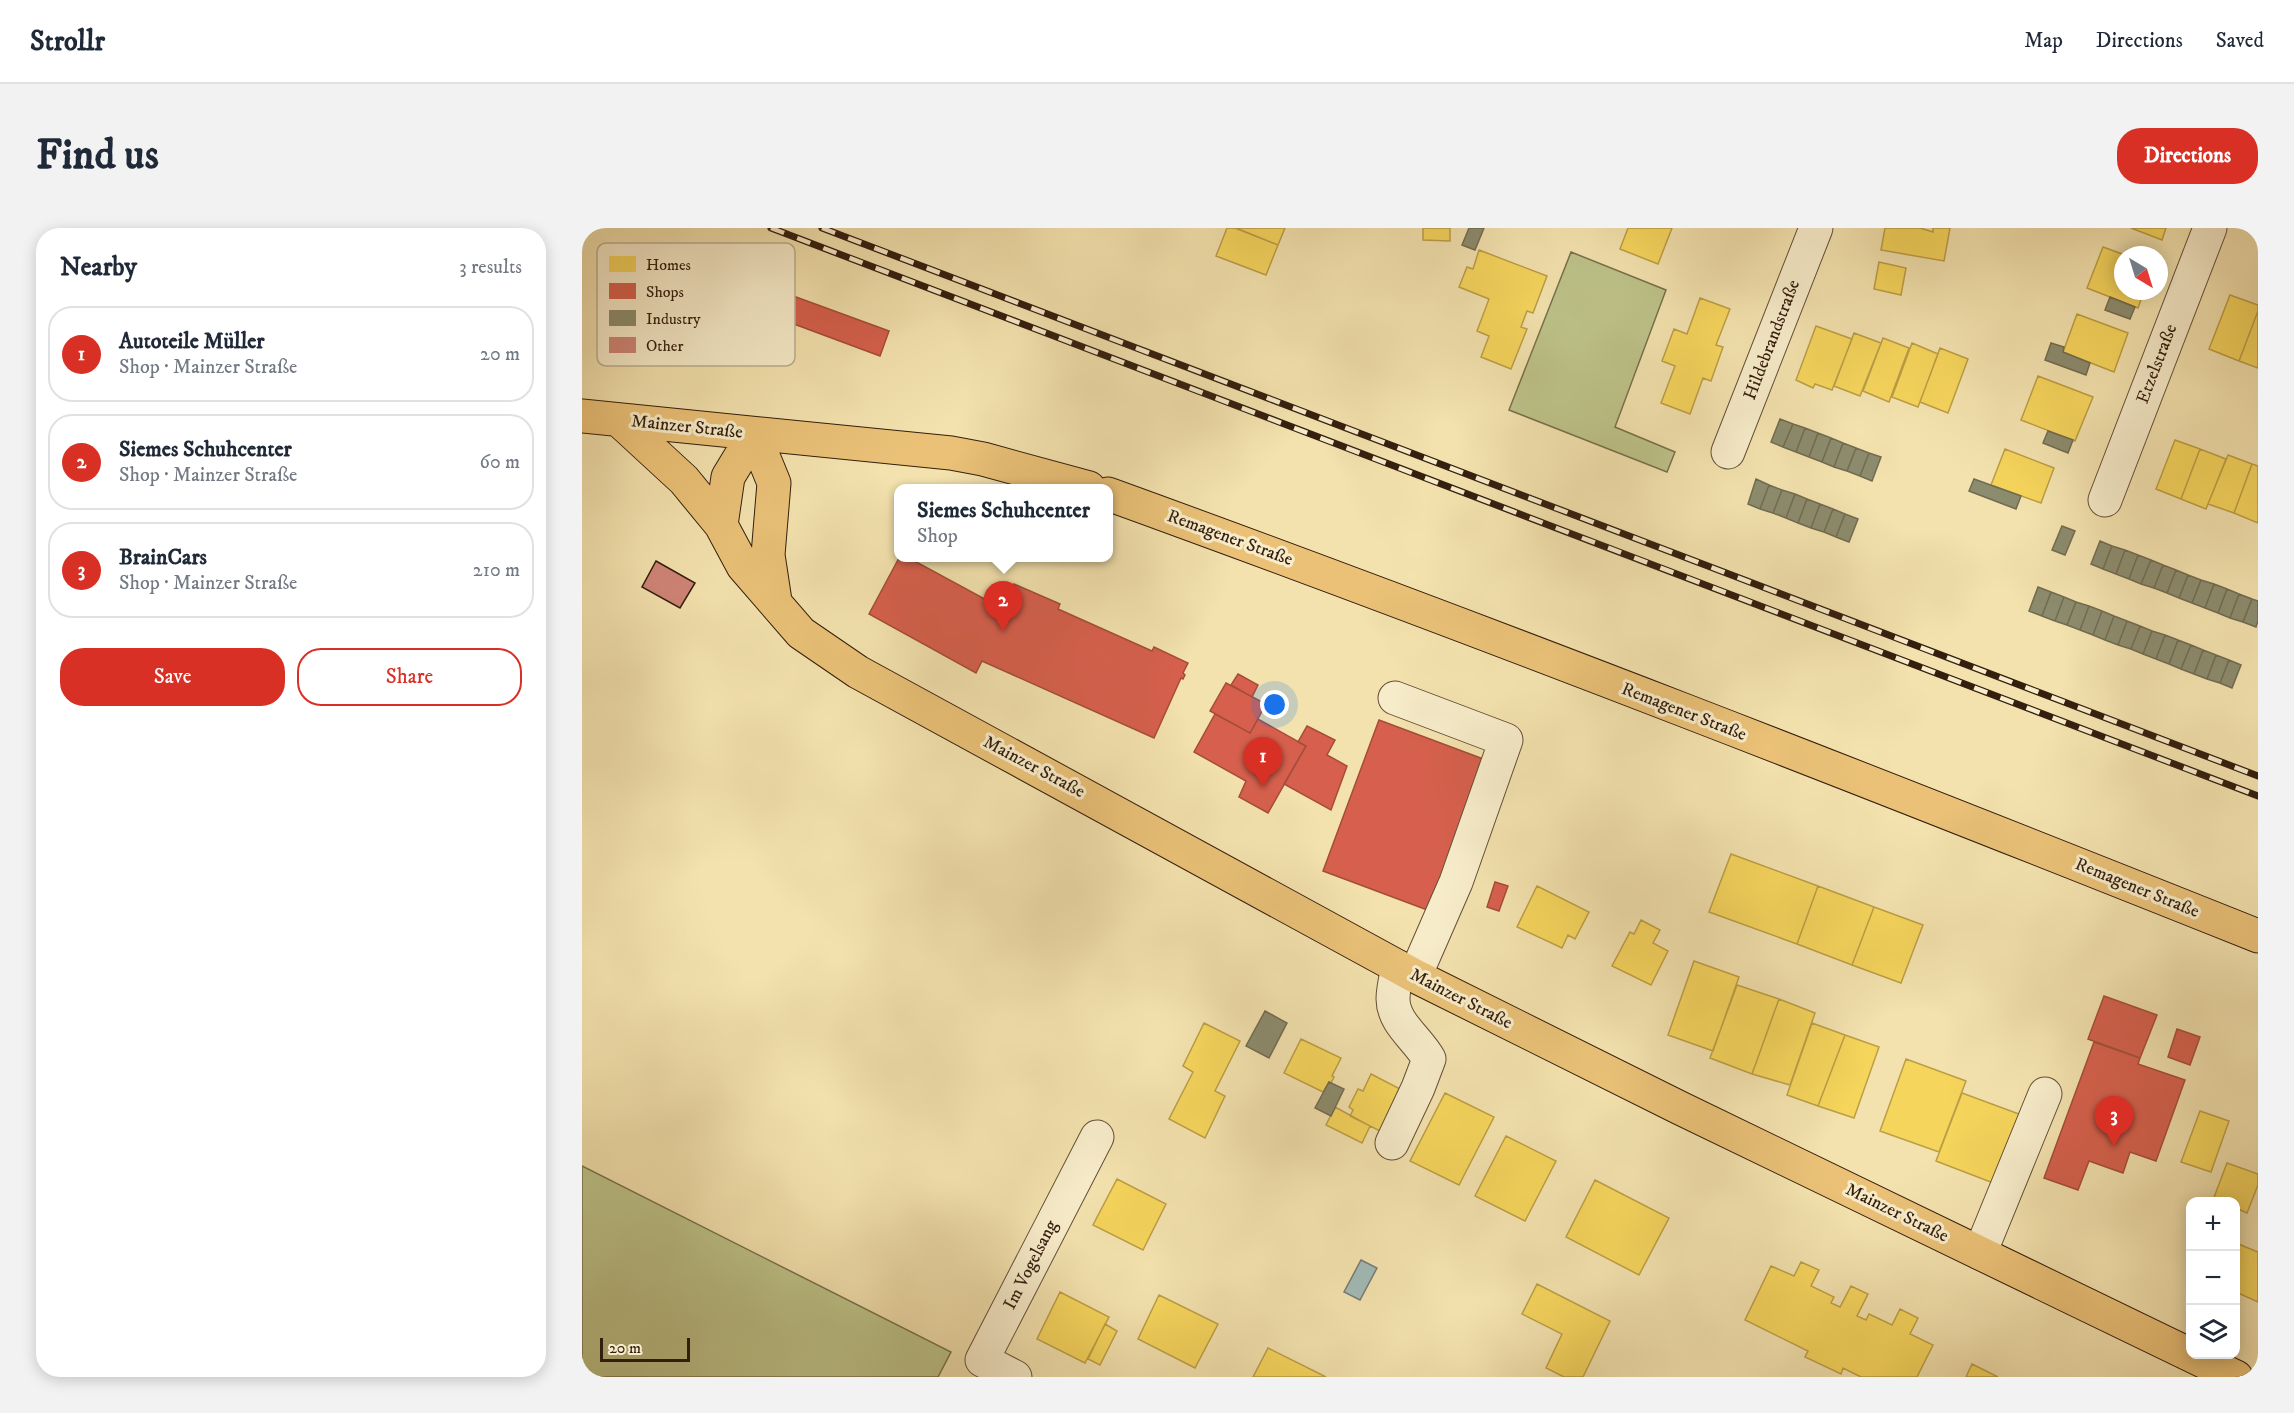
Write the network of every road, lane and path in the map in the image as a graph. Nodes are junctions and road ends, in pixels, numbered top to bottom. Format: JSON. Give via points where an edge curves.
{"nodes":[{"id":1,"x":1816,"y":228,"type":"edge"},
{"id":2,"x":2210,"y":228,"type":"edge"},
{"id":3,"x":582,"y":416,"type":"edge"},
{"id":4,"x":620,"y":421,"type":"junction"},
{"id":5,"x":754,"y":434,"type":"junction"},
{"id":6,"x":1728,"y":452,"type":"dead end"},
{"id":7,"x":1072,"y":484,"type":"edge"},
{"id":8,"x":1113,"y":496,"type":"edge"},
{"id":9,"x":2105,"y":500,"type":"dead end"},
{"id":10,"x":721,"y":525,"type":"junction"},
{"id":11,"x":775,"y":601,"type":"junction"},
{"id":12,"x":1395,"y":698,"type":"dead end"},
{"id":13,"x":2258,"y":936,"type":"edge"},
{"id":14,"x":1407,"y":971,"type":"junction"},
{"id":15,"x":2045,"y":1094,"type":"dead end"},
{"id":16,"x":1097,"y":1137,"type":"dead end"},
{"id":17,"x":1392,"y":1143,"type":"dead end"},
{"id":18,"x":1980,"y":1253,"type":"junction"},
{"id":19,"x":2176,"y":1348,"type":"junction"},
{"id":20,"x":1015,"y":1377,"type":"edge"},
{"id":21,"x":2205,"y":1377,"type":"edge"},
{"id":22,"x":2236,"y":1377,"type":"edge"}],
"edges":[{"from":1,"to":6,"type":"street","name":"Hildebrandstraße"},
{"from":2,"to":9,"type":"street","name":"Etzelstraße"},
{"from":3,"to":4,"type":"main road","name":"Mainzer Straße"},
{"from":4,"to":5,"type":"main road","name":"Mainzer Straße"},
{"from":4,"to":10,"type":"main road","name":"Mainzer Straße","via":[[684,480]]},
{"from":5,"to":7,"type":"main road","via":[[951,453]]},
{"from":5,"to":10,"type":"main road","name":"Mainzer Straße","via":[[728,477]]},
{"from":5,"to":11,"type":"main road","name":"Mainzer Straße","via":[[774,483],[768,555]]},
{"from":8,"to":13,"type":"main road","name":"Remagener Straße","via":[[1298,563]]},
{"from":10,"to":11,"type":"main road","name":"Mainzer Straße","via":[[743,566]]},
{"from":11,"to":14,"type":"main road","name":"Mainzer Straße","via":[[808,639],[858,672]]},
{"from":12,"to":14,"type":"street","via":[[1506,740],[1456,882]]},
{"from":14,"to":17,"type":"street","via":[[1393,999],[1394,1012],[1429,1059]]},
{"from":14,"to":18,"type":"main road","name":"Mainzer Straße"},
{"from":15,"to":18,"type":"street"},
{"from":16,"to":20,"type":"street","name":"Im Vogelsang","via":[[982,1360]]},
{"from":18,"to":19,"type":"main road","name":"Mainzer Straße"},
{"from":19,"to":21,"type":"street","name":"Mainzer Straße"},
{"from":19,"to":22,"type":"main road","name":"Mainzer Straße"}]}
